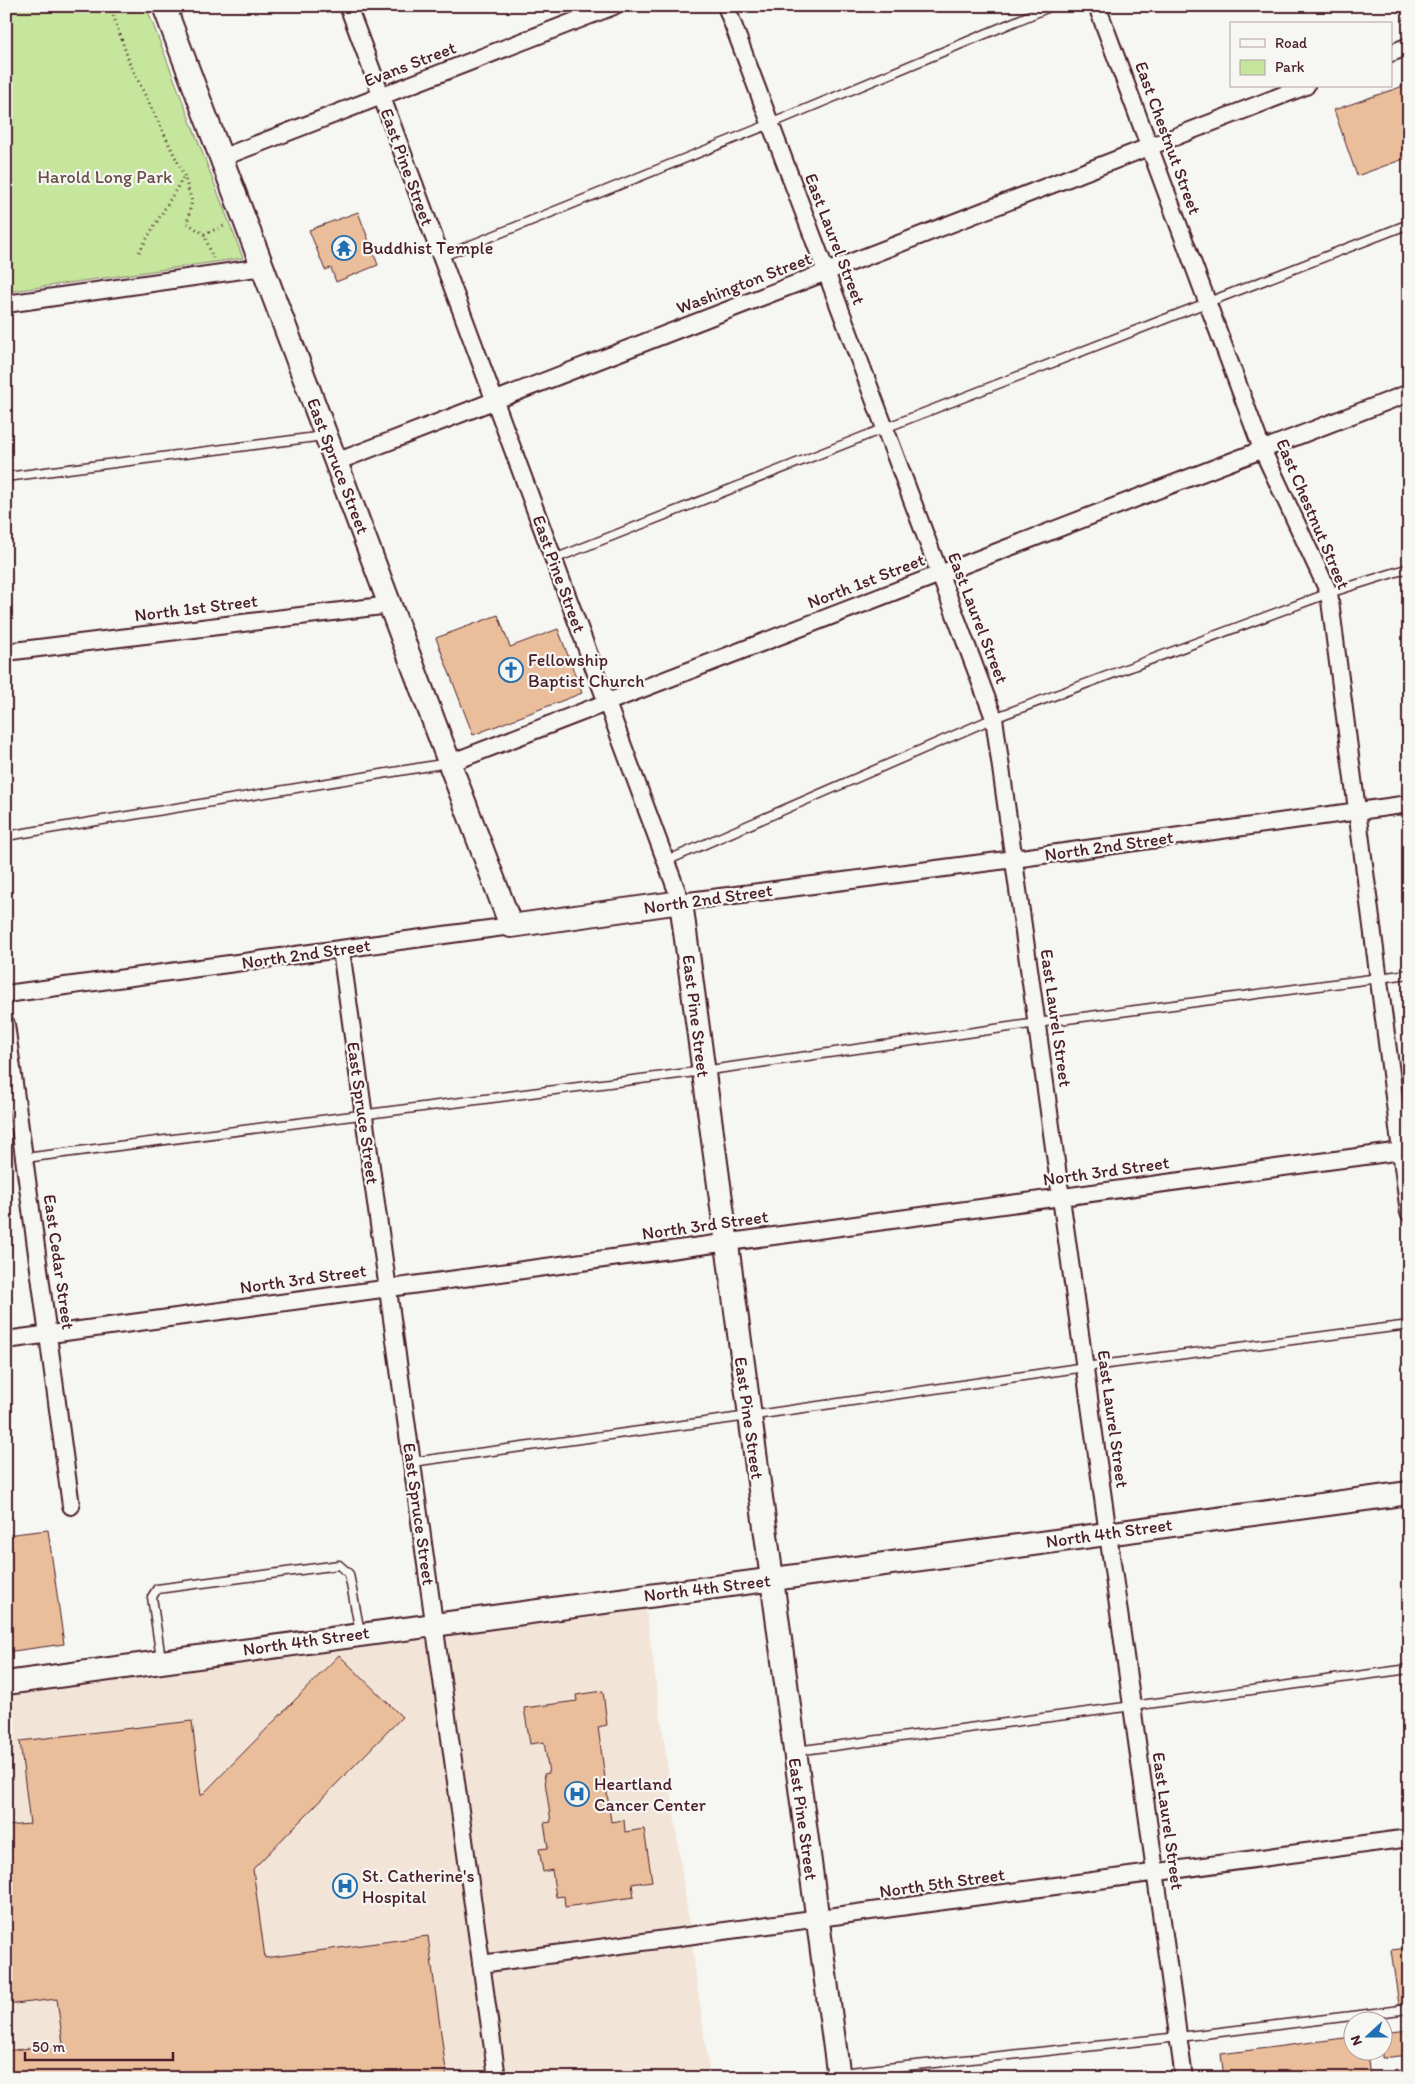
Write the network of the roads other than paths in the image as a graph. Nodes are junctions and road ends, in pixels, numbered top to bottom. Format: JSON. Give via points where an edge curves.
{"nodes":[{"id":1,"x":348,"y":6,"type":"edge"},
{"id":2,"x":614,"y":6,"type":"edge"},
{"id":3,"x":726,"y":6,"type":"edge"},
{"id":4,"x":1052,"y":6,"type":"edge"},
{"id":5,"x":1098,"y":6,"type":"edge"},
{"id":6,"x":172,"y":9,"type":"edge"},
{"id":7,"x":1409,"y":46,"type":"edge"},
{"id":8,"x":1392,"y":53,"type":"edge"},
{"id":9,"x":1301,"y":88,"type":"edge"},
{"id":10,"x":381,"y":96,"type":"junction"},
{"id":11,"x":770,"y":124,"type":"junction"},
{"id":12,"x":1150,"y":146,"type":"junction"},
{"id":13,"x":221,"y":158,"type":"junction"},
{"id":14,"x":1409,"y":224,"type":"edge"},
{"id":15,"x":441,"y":257,"type":"junction"},
{"id":16,"x":262,"y":268,"type":"junction"},
{"id":17,"x":826,"y":272,"type":"junction"},
{"id":18,"x":1208,"y":302,"type":"junction"},
{"id":19,"x":6,"y":304,"type":"edge"},
{"id":20,"x":1409,"y":392,"type":"edge"},
{"id":21,"x":495,"y":401,"type":"junction"},
{"id":22,"x":885,"y":428,"type":"junction"},
{"id":23,"x":326,"y":436,"type":"junction"},
{"id":24,"x":1262,"y":449,"type":"junction"},
{"id":25,"x":336,"y":462,"type":"junction"},
{"id":26,"x":6,"y":477,"type":"edge"},
{"id":27,"x":554,"y":559,"type":"junction"},
{"id":28,"x":1409,"y":568,"type":"edge"},
{"id":29,"x":940,"y":574,"type":"junction"},
{"id":30,"x":1329,"y":593,"type":"junction"},
{"id":31,"x":390,"y":605,"type":"junction"},
{"id":32,"x":6,"y":652,"type":"edge"},
{"id":33,"x":607,"y":702,"type":"junction"},
{"id":34,"x":994,"y":718,"type":"junction"},
{"id":35,"x":450,"y":763,"type":"junction"},
{"id":36,"x":1409,"y":804,"type":"edge"},
{"id":37,"x":1357,"y":810,"type":"junction"},
{"id":38,"x":6,"y":836,"type":"edge"},
{"id":39,"x":1014,"y":859,"type":"junction"},
{"id":40,"x":666,"y":861,"type":"junction"},
{"id":41,"x":681,"y":902,"type":"junction"},
{"id":42,"x":511,"y":926,"type":"junction"},
{"id":43,"x":341,"y":950,"type":"junction"},
{"id":44,"x":1409,"y":974,"type":"edge"},
{"id":45,"x":1378,"y":977,"type":"junction"},
{"id":46,"x":6,"y":994,"type":"edge"},
{"id":47,"x":1037,"y":1023,"type":"junction"},
{"id":48,"x":6,"y":1024,"type":"edge"},
{"id":49,"x":703,"y":1071,"type":"junction"},
{"id":50,"x":364,"y":1114,"type":"junction"},
{"id":51,"x":1405,"y":1150,"type":"edge"},
{"id":52,"x":25,"y":1158,"type":"junction"},
{"id":53,"x":1061,"y":1197,"type":"junction"},
{"id":54,"x":1409,"y":1213,"type":"edge"},
{"id":55,"x":726,"y":1242,"type":"junction"},
{"id":56,"x":388,"y":1288,"type":"junction"},
{"id":57,"x":1409,"y":1325,"type":"edge"},
{"id":58,"x":49,"y":1334,"type":"junction"},
{"id":59,"x":6,"y":1340,"type":"edge"},
{"id":60,"x":1085,"y":1367,"type":"junction"},
{"id":61,"x":749,"y":1416,"type":"junction"},
{"id":62,"x":412,"y":1462,"type":"junction"},
{"id":63,"x":1409,"y":1493,"type":"edge"},
{"id":64,"x":71,"y":1506,"type":"dead end"},
{"id":65,"x":1108,"y":1533,"type":"junction"},
{"id":66,"x":771,"y":1580,"type":"junction"},
{"id":67,"x":434,"y":1623,"type":"junction"},
{"id":68,"x":361,"y":1633,"type":"junction"},
{"id":69,"x":162,"y":1661,"type":"junction"},
{"id":70,"x":1409,"y":1669,"type":"edge"},
{"id":71,"x":6,"y":1683,"type":"edge"},
{"id":72,"x":1132,"y":1706,"type":"junction"},
{"id":73,"x":794,"y":1751,"type":"junction"},
{"id":74,"x":1409,"y":1838,"type":"edge"},
{"id":75,"x":1156,"y":1874,"type":"junction"},
{"id":76,"x":817,"y":1920,"type":"junction"},
{"id":77,"x":481,"y":1964,"type":"junction"},
{"id":78,"x":1409,"y":2009,"type":"edge"},
{"id":79,"x":1178,"y":2037,"type":"junction"},
{"id":80,"x":839,"y":2076,"type":"edge"},
{"id":81,"x":497,"y":2078,"type":"edge"},
{"id":82,"x":1184,"y":2078,"type":"edge"}],
"edges":[{"from":1,"to":10,"type":"street","name":"East Pine Street"},
{"from":2,"to":10,"type":"street","name":"Evans Street"},
{"from":3,"to":11,"type":"street","name":"East Laurel Street"},
{"from":4,"to":11,"type":"lane"},
{"from":5,"to":12,"type":"street","name":"East Chestnut Street"},
{"from":6,"to":13,"type":"street","name":"East Spruce Street"},
{"from":7,"to":8,"type":"street"},
{"from":9,"to":12,"type":"street","name":"Washington Street"},
{"from":10,"to":13,"type":"street","name":"Evans Street"},
{"from":10,"to":15,"type":"street","name":"East Pine Street"},
{"from":11,"to":15,"type":"lane"},
{"from":11,"to":17,"type":"street","name":"East Laurel Street"},
{"from":12,"to":17,"type":"street","name":"Washington Street"},
{"from":12,"to":18,"type":"street","name":"East Chestnut Street"},
{"from":13,"to":16,"type":"street","name":"East Spruce Street"},
{"from":14,"to":18,"type":"lane"},
{"from":15,"to":21,"type":"street","name":"East Pine Street"},
{"from":16,"to":19,"type":"street"},
{"from":16,"to":23,"type":"street","name":"East Spruce Street"},
{"from":17,"to":21,"type":"street","name":"Washington Street"},
{"from":17,"to":22,"type":"street","name":"East Laurel Street"},
{"from":18,"to":22,"type":"lane"},
{"from":18,"to":24,"type":"street","name":"East Chestnut Street"},
{"from":20,"to":24,"type":"street","name":"North 1st Street"},
{"from":21,"to":25,"type":"street","name":"Washington Street"},
{"from":21,"to":27,"type":"street","name":"East Pine Street"},
{"from":22,"to":27,"type":"lane"},
{"from":22,"to":29,"type":"street","name":"East Laurel Street"},
{"from":23,"to":25,"type":"street","name":"East Spruce Street"},
{"from":23,"to":26,"type":"lane"},
{"from":24,"to":29,"type":"street","name":"North 1st Street"},
{"from":24,"to":30,"type":"street","name":"East Chestnut Street"},
{"from":25,"to":31,"type":"street","name":"East Spruce Street"},
{"from":27,"to":33,"type":"street","name":"East Pine Street"},
{"from":28,"to":30,"type":"lane"},
{"from":29,"to":33,"type":"street","name":"North 1st Street"},
{"from":29,"to":34,"type":"street","name":"East Laurel Street"},
{"from":30,"to":34,"type":"lane"},
{"from":30,"to":37,"type":"street","name":"East Chestnut Street"},
{"from":31,"to":32,"type":"street","name":"North 1st Street"},
{"from":31,"to":35,"type":"street","name":"East Spruce Street"},
{"from":33,"to":35,"type":"street","name":"North 1st Street"},
{"from":33,"to":40,"type":"street","name":"East Pine Street"},
{"from":34,"to":39,"type":"street","name":"East Laurel Street"},
{"from":34,"to":40,"type":"lane"},
{"from":35,"to":38,"type":"lane"},
{"from":35,"to":42,"type":"street","name":"East Spruce Street"},
{"from":36,"to":37,"type":"street","name":"North 2nd Street"},
{"from":37,"to":39,"type":"street","name":"North 2nd Street"},
{"from":37,"to":45,"type":"street","name":"East Chestnut Street"},
{"from":39,"to":41,"type":"street","name":"North 2nd Street"},
{"from":39,"to":47,"type":"street","name":"East Laurel Street"},
{"from":40,"to":41,"type":"street","name":"East Pine Street"},
{"from":41,"to":42,"type":"street","name":"North 2nd Street"},
{"from":41,"to":49,"type":"street","name":"East Pine Street"},
{"from":42,"to":43,"type":"street","name":"North 2nd Street"},
{"from":43,"to":46,"type":"street","name":"North 2nd Street"},
{"from":43,"to":50,"type":"street","name":"East Spruce Street"},
{"from":44,"to":45,"type":"lane"},
{"from":45,"to":47,"type":"lane"},
{"from":45,"to":51,"type":"street","name":"East Chestnut Street"},
{"from":47,"to":49,"type":"lane"},
{"from":47,"to":53,"type":"street","name":"East Laurel Street"},
{"from":48,"to":52,"type":"street","name":"East Cedar Street"},
{"from":49,"to":50,"type":"lane"},
{"from":49,"to":55,"type":"street","name":"East Pine Street"},
{"from":50,"to":52,"type":"lane"},
{"from":50,"to":56,"type":"street","name":"East Spruce Street"},
{"from":51,"to":53,"type":"street","name":"North 3rd Street"},
{"from":51,"to":54,"type":"street","name":"East Chestnut Street"},
{"from":52,"to":58,"type":"street","name":"East Cedar Street"},
{"from":53,"to":55,"type":"street","name":"North 3rd Street"},
{"from":53,"to":60,"type":"street","name":"East Laurel Street"},
{"from":55,"to":56,"type":"street","name":"North 3rd Street"},
{"from":55,"to":61,"type":"street","name":"East Pine Street"},
{"from":56,"to":58,"type":"street","name":"North 3rd Street"},
{"from":56,"to":62,"type":"street","name":"East Spruce Street"},
{"from":57,"to":60,"type":"lane"},
{"from":58,"to":59,"type":"street","name":"North 3rd Street"},
{"from":58,"to":64,"type":"street","name":"East Cedar Street"},
{"from":60,"to":61,"type":"lane"},
{"from":60,"to":65,"type":"street","name":"East Laurel Street"},
{"from":61,"to":62,"type":"lane"},
{"from":61,"to":66,"type":"street","name":"East Pine Street"},
{"from":62,"to":67,"type":"street","name":"East Spruce Street"},
{"from":63,"to":65,"type":"street","name":"North 4th Street"},
{"from":65,"to":66,"type":"street","name":"North 4th Street"},
{"from":65,"to":72,"type":"street","name":"East Laurel Street"},
{"from":66,"to":67,"type":"street","name":"North 4th Street"},
{"from":66,"to":73,"type":"street","name":"East Pine Street"},
{"from":67,"to":68,"type":"street","name":"North 4th Street"},
{"from":67,"to":77,"type":"street","name":"East Spruce Street"},
{"from":68,"to":69,"type":"street","name":"North 4th Street"},
{"from":68,"to":69,"type":"lane","via":[[349,1574],[339,1565],[157,1589],[152,1597]]},
{"from":69,"to":71,"type":"street","name":"North 4th Street"},
{"from":70,"to":72,"type":"lane"},
{"from":72,"to":73,"type":"lane"},
{"from":72,"to":75,"type":"street","name":"East Laurel Street"},
{"from":73,"to":76,"type":"street","name":"East Pine Street"},
{"from":74,"to":75,"type":"street","name":"North 5th Street"},
{"from":75,"to":76,"type":"street","name":"North 5th Street"},
{"from":75,"to":79,"type":"street","name":"East Laurel Street"},
{"from":76,"to":77,"type":"street","name":"North 5th Street"},
{"from":76,"to":80,"type":"street","name":"East Pine Street"},
{"from":77,"to":81,"type":"street","name":"East Spruce Street"},
{"from":78,"to":79,"type":"lane"},
{"from":79,"to":80,"type":"lane"},
{"from":79,"to":82,"type":"street","name":"East Laurel Street"}]}
